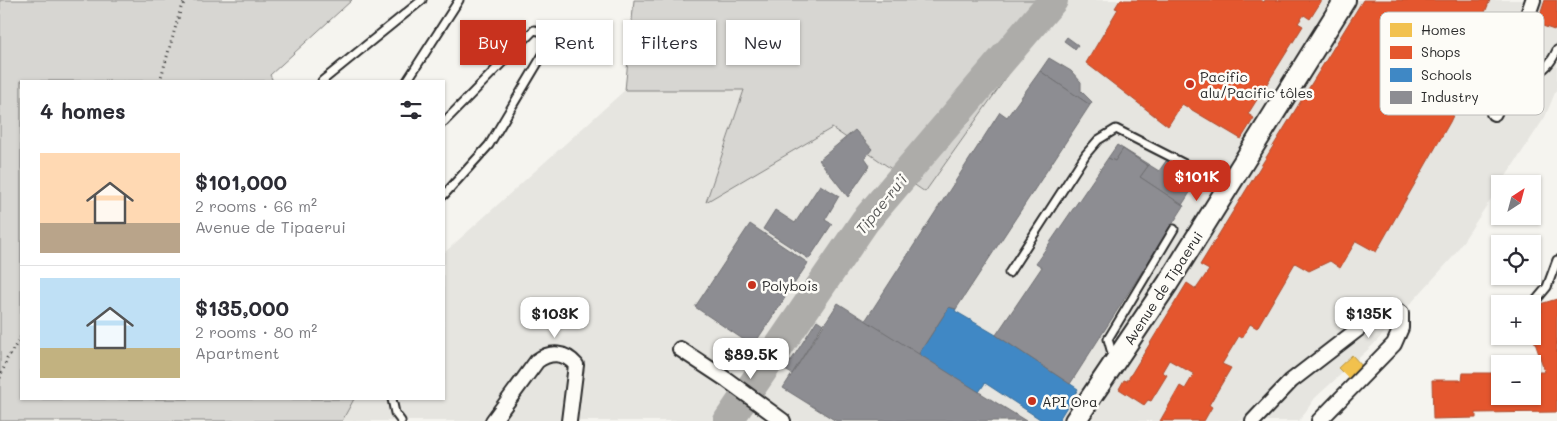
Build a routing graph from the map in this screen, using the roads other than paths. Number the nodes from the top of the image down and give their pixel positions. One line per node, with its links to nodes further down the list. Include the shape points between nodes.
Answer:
1 (422, 0): 8 (lane)
2 (459, 0): 9 (lane)
3 (1345, 0): 11 (main road, Avenue de Tipaerui)
4 (1533, 0): 5 (street)
5 (1529, 12)
6 (1557, 50): 7 (lane)
7 (1544, 68)
8 (323, 80)
9 (408, 80)
10 (445, 121): 12 (lane, via 534,30 544,32 550,41 489,144)
11 (1228, 186): 15 (lane, via 1116,129 1098,140 1086,154); 18 (main road, Avenue de Tipaerui)
12 (445, 194)
13 (1174, 229): 18 (lane, via 1108,339)
14 (1557, 260): 16 (lane)
15 (1009, 273)
16 (1541, 295)
17 (680, 349): 20 (street, via 756,401)
18 (1115, 362): 24 (main road, Avenue de Tipaerui)
19 (392, 400): 21 (lane)
20 (775, 419)
21 (401, 421)
22 (493, 421): 23 (street, via 537,361 555,353 570,358 576,365)
23 (569, 421)
24 (1075, 421)
25 (1253, 421): 26 (street, via 1291,381 1379,313 1393,309 1401,313 1401,328 1394,344)
26 (1319, 421)

